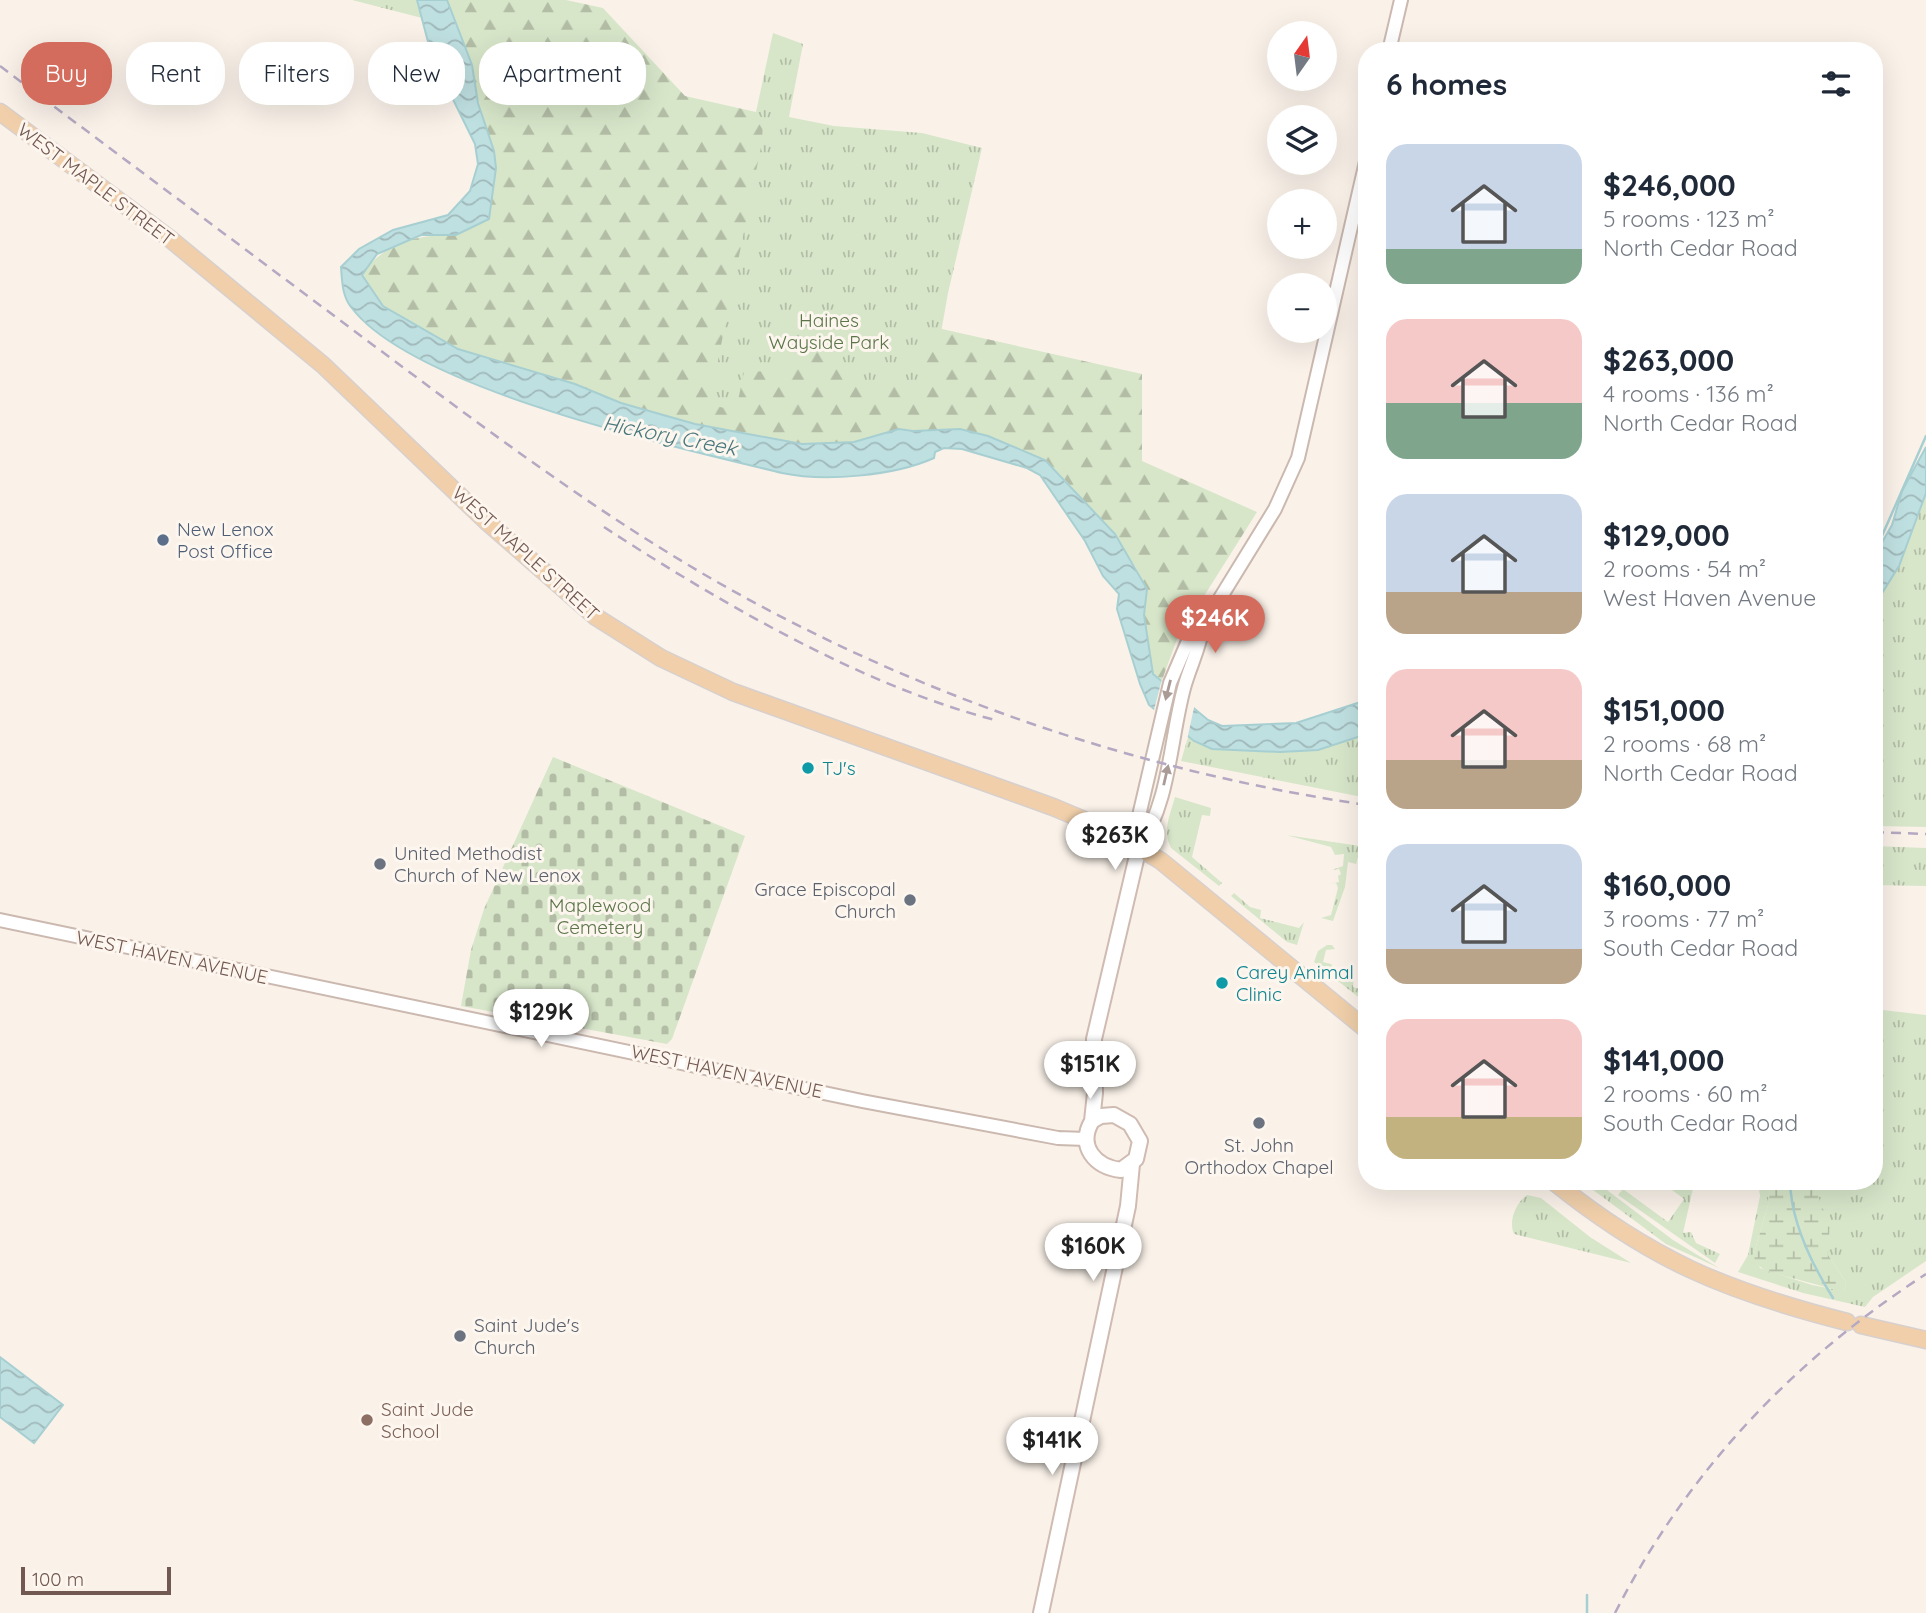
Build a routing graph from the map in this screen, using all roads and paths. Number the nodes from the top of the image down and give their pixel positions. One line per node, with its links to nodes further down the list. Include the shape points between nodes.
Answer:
1 (1401, 0): 2 (street)
2 (1391, 42)
3 (0, 112): 6 (main road, WEST MAPLE STREET, via 264,315 365,402 566,593 641,646 733,692 1084,818)
4 (1358, 196): 5 (street, via 1298,458 1275,509)
5 (1203, 626): 6 (street, one-way to 5, via 1154,825); 6 (street, one-way to 6, via 1188,641 1175,667 1138,820)
6 (1139, 847): 8 (main road, WEST MAPLE STREET); 9 (main road, via 1094,1039)
7 (0, 920): 12 (street, WEST HAVEN AVENUE, via 862,1101 1058,1138)
8 (1358, 1023)
9 (1095, 1093): 10 (main road); 11 (main road)
10 (1114, 1115): 11 (main road); 13 (main road, via 1138,1135 1139,1151)
11 (1091, 1121): 12 (main road)
12 (1086, 1139): 14 (main road, via 1094,1158)
13 (1132, 1164): 14 (main road); 16 (main road)
14 (1113, 1169): 16 (main road)
15 (1565, 1190): 17 (main road, via 1639,1244 1688,1271 1763,1300)
16 (1129, 1194): 18 (main road)
17 (1926, 1340)
18 (1041, 1613)

